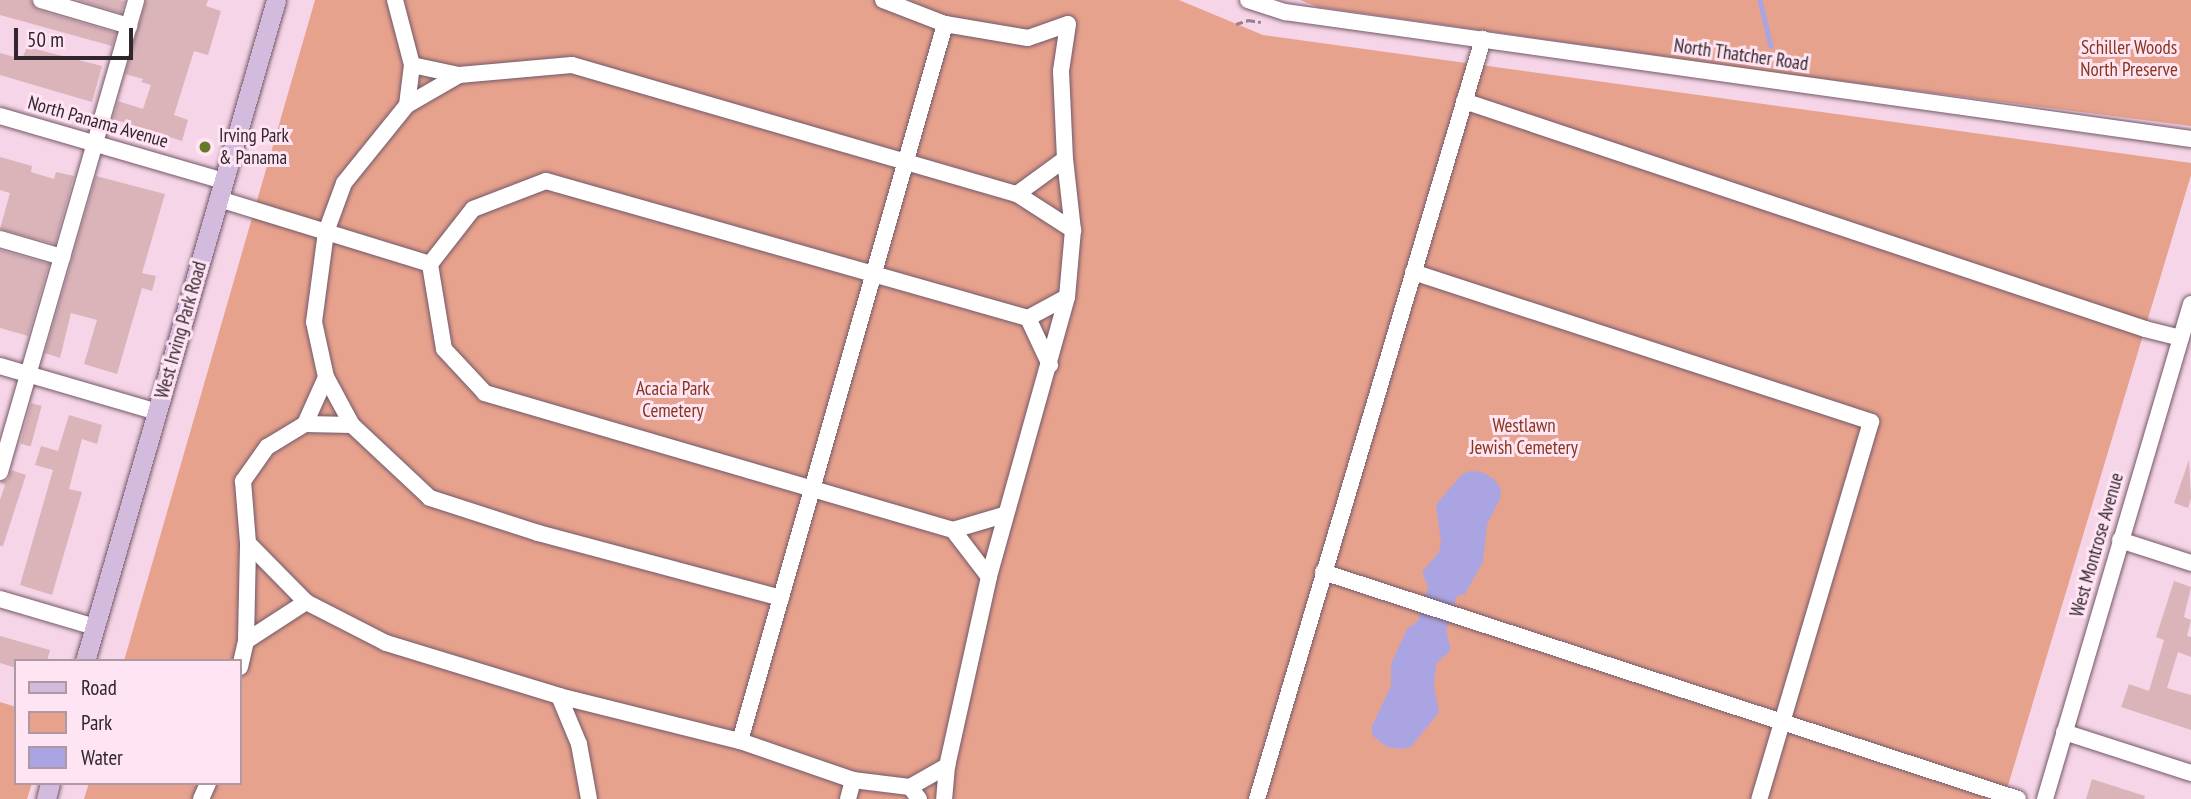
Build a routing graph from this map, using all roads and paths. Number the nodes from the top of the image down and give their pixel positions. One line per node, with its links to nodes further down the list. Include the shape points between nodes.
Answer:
1 (41, 0): 9 (street)
2 (136, 0): 9 (street)
3 (276, 0): 20 (main road, West Irving Park Road)
4 (395, 0): 11 (street)
5 (883, 0): 8 (street)
6 (1248, 0): 7 (street, North Thatcher Road)
7 (1287, 6): 10 (street, North Thatcher Road)
8 (944, 24): 18 (street, via 1028,38 1068,24 1060,71); 19 (street)
9 (129, 26): 17 (street)
10 (1483, 39): 13 (street); 16 (street, North Thatcher Road)
11 (412, 65): 12 (street); 14 (street)
12 (459, 75): 14 (street); 19 (street, via 572,65)
13 (1464, 101): 28 (street); 32 (street)
14 (407, 105): 23 (street, via 344,183)
15 (0, 116): 17 (street, North Panama Avenue)
16 (2191, 139)
17 (95, 144): 20 (street, North Panama Avenue); 25 (street)
18 (1065, 159): 21 (street); 22 (street)
19 (906, 160): 21 (street); 27 (street)
20 (221, 190): 23 (street, North Panama Avenue); 37 (main road, West Irving Park Road)
21 (1017, 194): 22 (street)
22 (1073, 230): 29 (street)
23 (326, 232): 26 (street, North Panama Avenue); 36 (street, via 314,322)
24 (0, 239): 25 (street)
25 (62, 257): 35 (street)
26 (430, 264): 27 (street, via 473,209 546,181); 41 (street, via 444,349 485,393)
27 (874, 272): 31 (street); 41 (street)
28 (1413, 272): 47 (street); 57 (street, via 1871,422)
29 (1067, 297): 31 (street); 33 (street)
30 (2191, 304): 32 (street, West Montrose Avenue)
31 (1028, 318): 33 (street)
32 (2181, 338): 44 (street, West Montrose Avenue)
33 (1050, 365): 42 (street)
34 (0, 366): 35 (street)
35 (28, 374): 37 (street); 40 (street)
36 (326, 377): 38 (street); 39 (street)
37 (157, 412): 52 (main road, West Irving Park Road)
38 (305, 424): 39 (street); 45 (street, via 267,447 243,481)
39 (352, 425): 49 (street, via 430,498 538,533)
40 (0, 472)
41 (812, 488): 43 (street); 49 (street)
42 (1004, 515): 43 (street); 48 (street)
43 (953, 530): 48 (street)
44 (2120, 540): 46 (street); 58 (street, West Montrose Avenue)
45 (248, 543): 51 (street); 53 (street)
46 (2191, 563)
47 (1323, 572): 57 (street); 67 (street)
48 (989, 577): 60 (street)
49 (781, 598): 59 (street)
50 (0, 599): 52 (street)
51 (306, 602): 53 (street); 56 (street, via 386,643)
52 (95, 627): 54 (main road, West Irving Park Road)
53 (246, 640): 55 (street)
54 (86, 659)
55 (242, 659)
56 (559, 695): 59 (street); 64 (street, via 579,744)
57 (1782, 721): 68 (street); 69 (street)
58 (2064, 732): 61 (street); 70 (street, West Montrose Avenue)
59 (740, 741): 62 (street)
60 (947, 766): 63 (street); 66 (street)
61 (2191, 773)
62 (853, 780): 63 (street); 65 (street)
63 (914, 793)
64 (589, 799)
65 (848, 799)
66 (944, 799)
67 (1257, 799)
68 (1759, 799)
69 (2018, 799)
70 (2045, 799)

